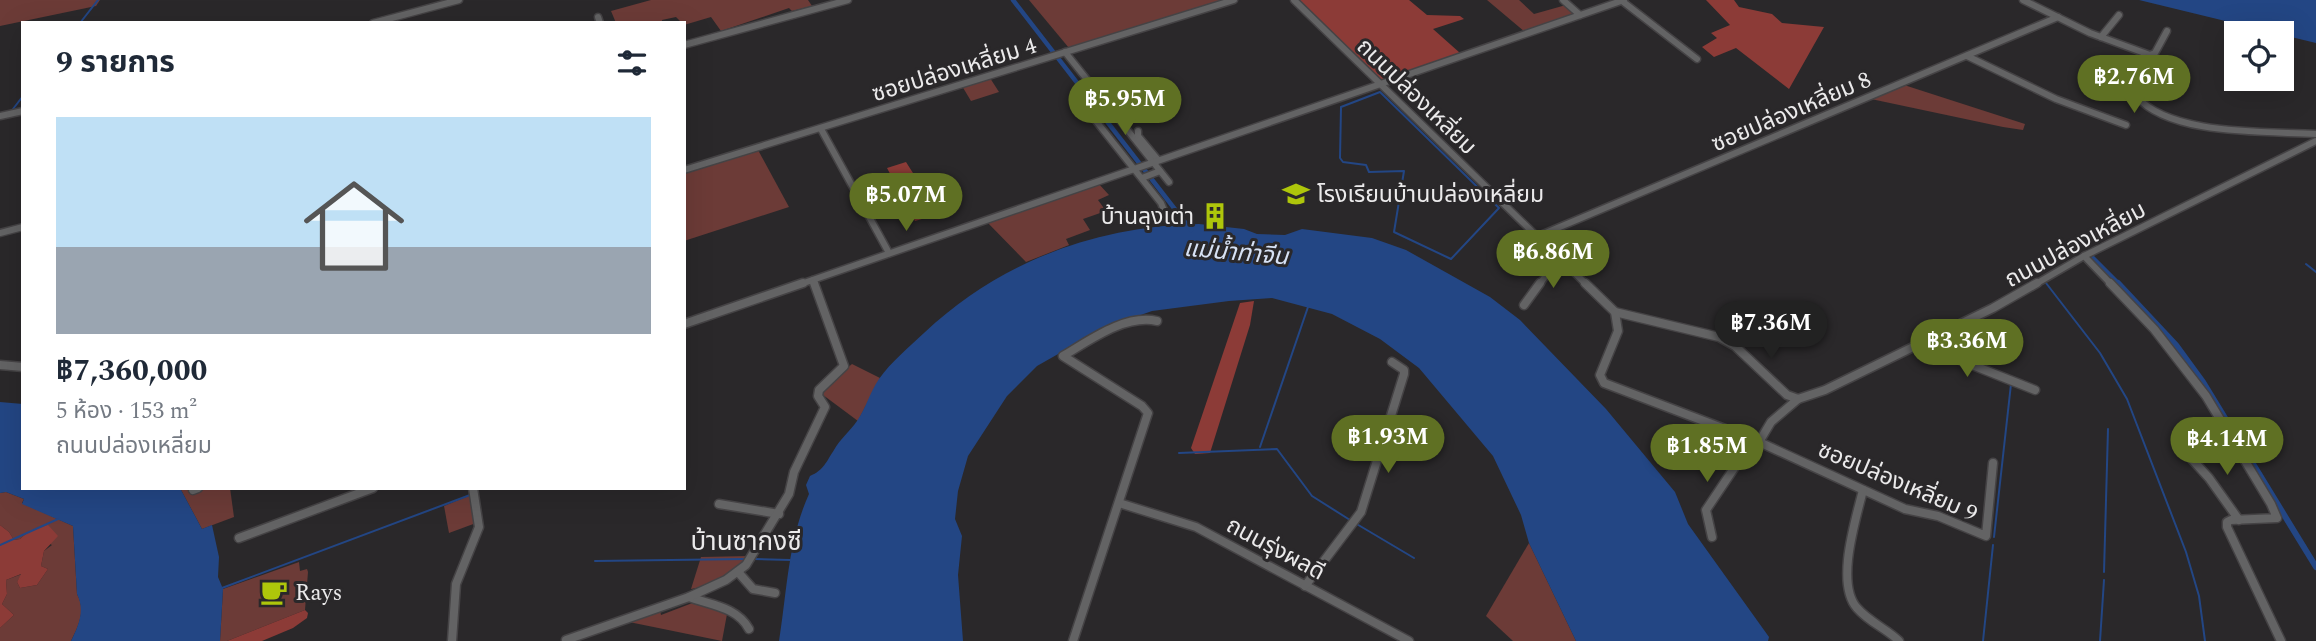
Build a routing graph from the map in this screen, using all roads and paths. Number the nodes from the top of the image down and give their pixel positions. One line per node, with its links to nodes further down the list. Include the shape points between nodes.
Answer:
1 (459, 0): 11 (street)
2 (848, 0): 14 (street)
3 (1234, 0): 15 (street, ซอยปล่องเหลี่ยม 4)
4 (1294, 0): 19 (street, ถนนปล่องเหลี่ยม)
5 (1563, 0): 8 (street)
6 (2023, 0): 10 (street)
7 (1623, 1): 8 (street); 18 (street)
8 (1580, 15): 19 (street)
9 (2119, 15): 13 (street)
10 (2058, 17): 13 (street); 17 (street, ซอยปล่องเหลี่ยม 8)
11 (385, 21)
12 (2167, 31): 16 (street)
13 (2101, 37): 16 (street)
14 (686, 44)
15 (1058, 55): 24 (street, ซอยปล่องเหลี่ยม 4); 28 (street)
16 (2150, 55): 26 (street, via 2137,96 2152,111 2200,125)
17 (1967, 56): 23 (street, via 2056,99); 37 (street, ซอยปล่องเหลี่ยม 8)
18 (1698, 59)
19 (1380, 85): 28 (street); 37 (street, ถนนปล่องเหลี่ยม)
20 (21, 112): 21 (street)
21 (0, 117)
22 (1096, 121): 29 (street)
23 (2126, 125)
24 (821, 129): 30 (street, ซอยปล่องเหลี่ยม 4); 38 (street)
25 (1138, 131): 28 (street)
26 (2316, 134)
27 (2316, 141): 39 (street, ถนนปล่องเหลี่ยม)
28 (1153, 162): 29 (street); 31 (street)
29 (1135, 168): 32 (street); 38 (street)
30 (686, 169)
31 (1157, 172): 32 (street); 33 (street)
32 (1144, 177): 34 (street, via 1165,211)
33 (1169, 182)
34 (1153, 220)
35 (21, 228): 36 (street)
36 (0, 233)
37 (1536, 237): 40 (street, ถนนปล่องเหลี่ยม)
38 (889, 253): 41 (street)
39 (2084, 256): 46 (street, ถนนปล่องเหลี่ยม); 61 (street, via 2154,329 2206,396 2277,518)
40 (1558, 259): 42 (street); 43 (street, ถนนปล่องเหลี่ยม)
41 (813, 280): 45 (street); 60 (street, via 844,366 819,390 825,407)
42 (1524, 304)
43 (1615, 312): 51 (street, ถนนปล่องเหลี่ยม, via 1727,341 1787,395); 52 (street, ซอยปล่องเหลี่ยม 9, via 1618,331 1601,374 1604,383)
44 (1157, 321): 58 (street, via 1132,322 1063,355 1148,413)
45 (686, 323)
46 (1947, 330): 50 (street, via 1949,351 1955,358); 51 (street, ถนนปล่องเหลี่ยม)
47 (1392, 362): 65 (street, via 1404,374 1361,512)
48 (0, 365): 49 (street)
49 (21, 367)
50 (2035, 390)
51 (1798, 399): 52 (street)
52 (1756, 441): 57 (street, ซอยปล่องเหลี่ยม 9); 62 (street, via 1706,510)
53 (2189, 456): 61 (street)
54 (1993, 463): 57 (street, ซอยปล่องเหลี่ยม 9, via 1985,536)
55 (368, 490): 63 (street)
56 (473, 490): 70 (street, via 479,527 456,584)
57 (1863, 490): 69 (street, via 1848,592 1853,604)
58 (1119, 503): 65 (street, ถนนรุ่งผลดี, via 1196,527); 73 (street)
59 (719, 504): 60 (street)
60 (779, 514): 64 (street)
61 (2239, 520): 76 (street, via 2227,522 2227,527)
62 (1712, 537)
63 (239, 538)
64 (738, 572): 66 (street, via 753,589); 67 (street)
65 (1305, 586): 74 (street, ถนนรุ่งผลดี)
66 (775, 593)
67 (689, 597): 68 (street, via 736,613); 72 (street)
68 (749, 629)
69 (1887, 638): 75 (street, via 1893,635)
70 (452, 641)
71 (556, 641): 72 (street)
72 (566, 641)
73 (1073, 641)
74 (1409, 641)
75 (1899, 641)
76 (2281, 641)

